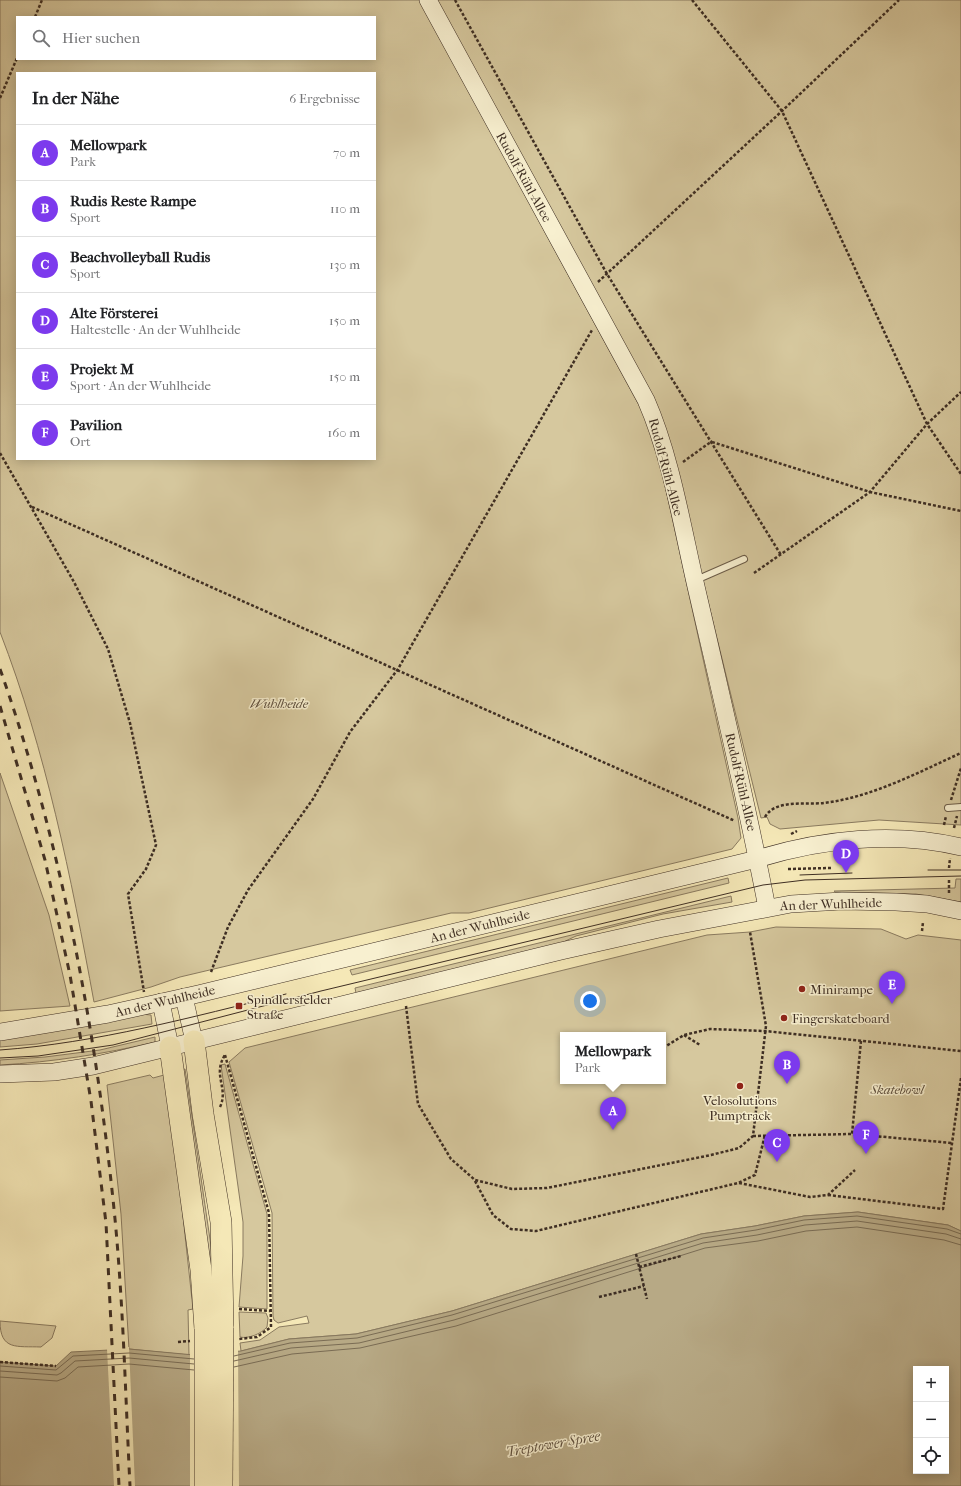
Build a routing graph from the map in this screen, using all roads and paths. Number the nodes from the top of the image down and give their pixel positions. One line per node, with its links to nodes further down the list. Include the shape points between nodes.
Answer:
1 (42, 0): 6 (path)
2 (428, 0): 11 (main road, Rudolf-Rühl-Allee)
3 (455, 0): 10 (path)
4 (692, 0): 9 (path)
5 (899, 0): 9 (path)
6 (35, 16)
7 (16, 60): 8 (path)
8 (0, 98)
9 (782, 111): 10 (path); 14 (path)
10 (607, 274): 11 (path); 15 (path)
11 (586, 291): 12 (main road, Rudolf-Rühl-Allee)
12 (600, 316): 25 (main road, Rudolf-Rühl-Allee, via 646,400 654,420); 26 (path)
13 (961, 392): 14 (path)
14 (927, 424): 18 (path); 19 (path)
15 (712, 441): 17 (path); 19 (path); 22 (path)
16 (0, 453): 20 (path)
17 (683, 462)
18 (961, 474)
19 (870, 492): 21 (path); 22 (path)
20 (32, 507): 26 (path); 46 (path, via 108,649 130,723 156,845 146,869 128,894)
21 (961, 511)
22 (781, 555): 24 (path)
23 (744, 559): 25 (lane)
24 (754, 573)
25 (695, 581): 32 (main road, Rudolf-Rühl-Allee)
26 (398, 669): 32 (path); 45 (path, via 350,732 313,799 248,890 228,927)
27 (961, 753): 32 (path, via 862,794 825,803 778,806 768,811)
28 (961, 768): 30 (path)
29 (961, 807): 30 (lane)
30 (948, 808)
31 (946, 816): 33 (path)
32 (758, 823): 35 (main road, Rudolf-Rühl-Allee)
33 (944, 826)
34 (961, 847): 35 (main road, An der Wuhlheide, via 939,842 899,839 848,840 789,849)
35 (757, 859): 40 (main road, Rudolf-Rühl-Allee); 47 (main road, An der Wuhlheide)
36 (788, 865): 37 (path, via 788,870)
37 (831, 868)
38 (949, 880): 39 (path)
39 (948, 899)
40 (767, 908): 41 (main road, An der Wuhlheide, via 791,904 873,902 927,904); 53 (main road, An der Wuhlheide, via 629,936)
41 (961, 911)
42 (923, 922): 43 (path)
43 (922, 931)
44 (750, 932): 50 (path)
45 (211, 972)
46 (144, 993)
47 (184, 997): 48 (main road, An der Wuhlheide); 53 (main road)
48 (161, 1002): 51 (main road, An der Wuhlheide, via 108,1014); 57 (main road)
49 (406, 1006): 67 (path, via 418,1104 451,1159)
50 (765, 1030): 52 (path, via 710,1029); 54 (path); 64 (path)
51 (0, 1032)
52 (684, 1035): 55 (path); 56 (path)
53 (194, 1041): 57 (main road, An der Wuhlheide); 78 (highway, via 221,1222)
54 (861, 1041): 58 (path); 62 (path)
55 (700, 1045)
56 (666, 1046)
57 (170, 1047): 59 (main road, An der Wuhlheide, via 93,1066 54,1072); 78 (highway, via 201,1270)
58 (961, 1051)
59 (0, 1074)
60 (961, 1078): 65 (path)
61 (220, 1107): 77 (path, via 223,1099 219,1065 225,1055 269,1213)
62 (852, 1134): 63 (path); 65 (path)
63 (765, 1135): 64 (path); 68 (path, via 755,1175)
64 (753, 1136): 67 (path, via 739,1148 712,1155 547,1188 512,1189)
65 (952, 1143): 69 (path, via 943,1209)
66 (855, 1170): 69 (path)
67 (475, 1180): 68 (path, via 493,1215 511,1229 536,1231)
68 (738, 1183): 69 (path, via 810,1197)
69 (828, 1195)
70 (636, 1254): 72 (path)
71 (680, 1256): 72 (path)
72 (639, 1267): 73 (path)
73 (644, 1286): 74 (path); 75 (path)
74 (598, 1297)
75 (647, 1299)
76 (234, 1309): 77 (path)
77 (270, 1311): 78 (path, via 271,1327 257,1337)
78 (220, 1332): 81 (highway, bridge); 82 (highway, bridge)
79 (0, 1362): 80 (path)
80 (56, 1366)
81 (205, 1486)
82 (222, 1486)

